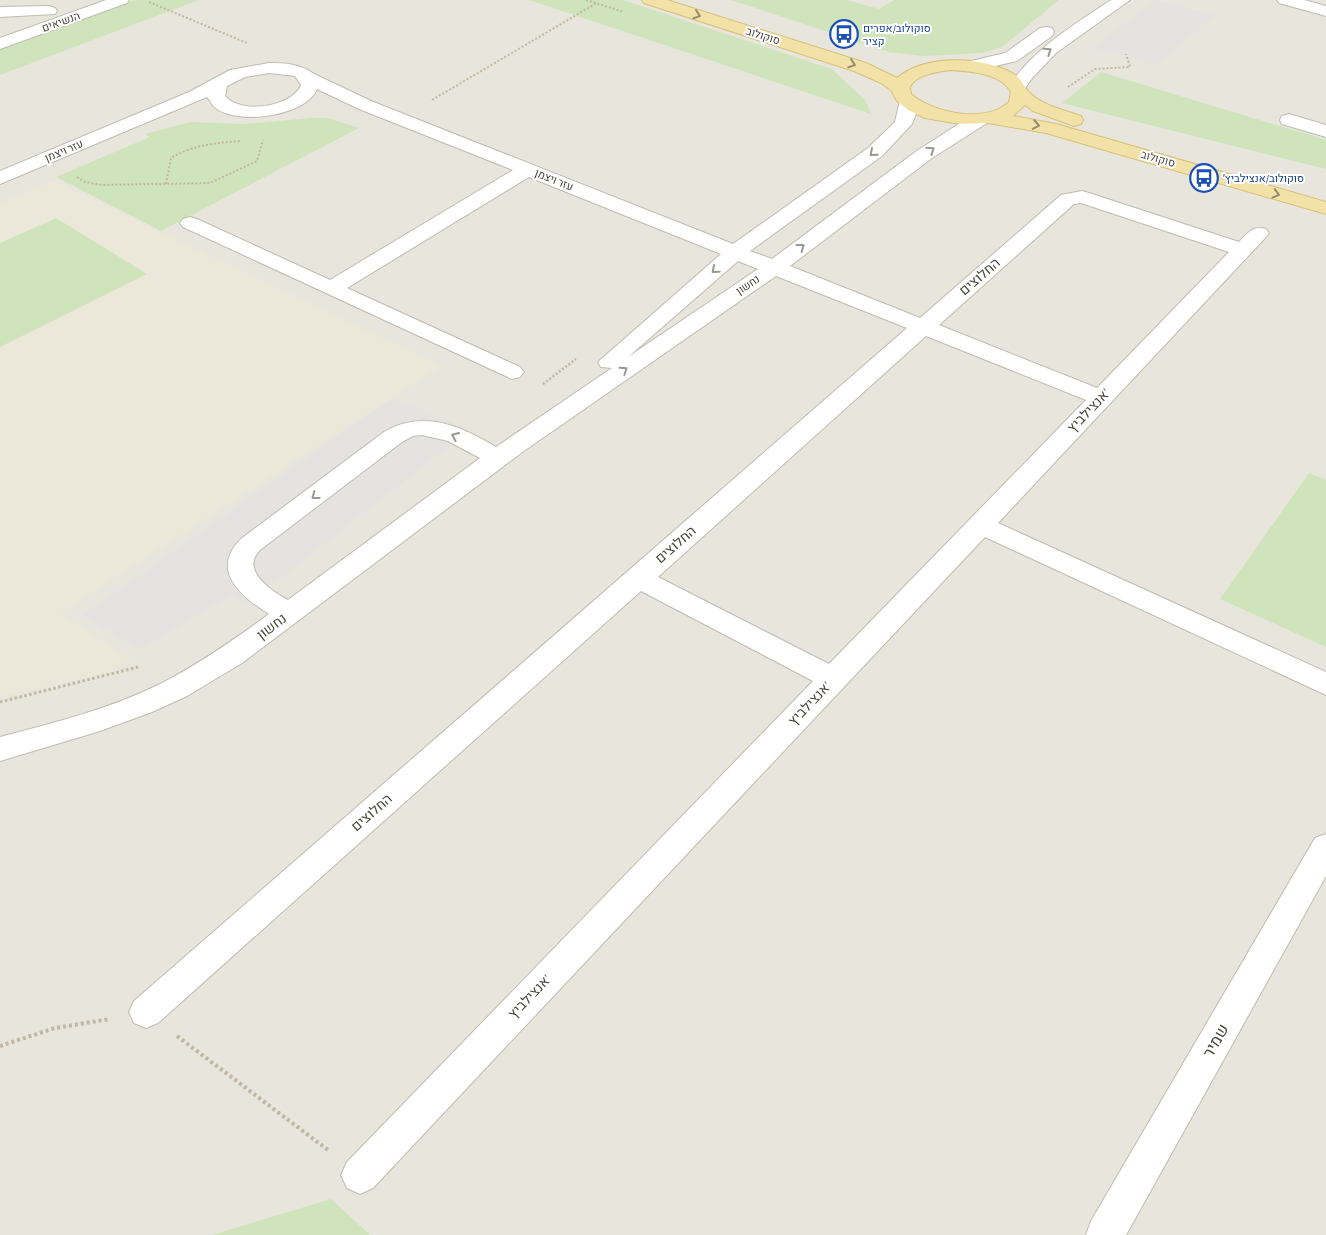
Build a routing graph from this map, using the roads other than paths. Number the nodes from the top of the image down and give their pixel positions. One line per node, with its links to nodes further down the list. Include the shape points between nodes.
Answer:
1 (78, 0): 7 (street, הנשיאים)
2 (121, 0): 12 (street, הנשיאים)
3 (650, 0): 18 (main road, סוקולוב, one-way to 18, via 860,67 881,76)
4 (692, 0): 13 (main road, סוקולוב, via 893,62)
5 (1122, 0): 17 (street, one-way to 5, via 1024,73 1041,56)
6 (1285, 0): 9 (street)
7 (49, 11): 10 (street); 11 (street, הנשיאים)
8 (1074, 11): 14 (street, via 1011,57)
9 (1326, 11)
10 (0, 12)
11 (0, 29)
12 (0, 44)
13 (934, 66): 14 (main road, סוקולוב); 18 (main road, via 908,76 902,83)
14 (972, 66): 17 (main road, סוקולוב, via 998,73)
15 (308, 78): 16 (street, עזר ויצמן, via 288,69 257,68); 19 (street, via 308,92); 21 (street, עזר ויצמן)
16 (219, 84): 20 (street, via 215,98); 24 (street, עזר ויצמן)
17 (1018, 90): 22 (main road, via 1017,103 1009,111); 29 (main road, סוקולוב, via 1040,107 1100,128)
18 (904, 94): 22 (main road, סוקולוב, via 932,114 964,119); 33 (street, נחשון, one-way to 33, via 907,114 904,124 875,152)
19 (290, 105): 20 (street, עזר ויצמן, via 260,111); 21 (street, עזר ויצמן, via 329,102)
20 (227, 107): 24 (street, עזר ויצמן, via 176,110)
21 (372, 108): 27 (street, עזר ויצמן)
22 (984, 118): 30 (main road, סוקולוב, one-way to 30, via 1049,128); 34 (street, נחשון, one-way to 22, via 925,154)
23 (1289, 120): 25 (street)
24 (128, 124): 28 (street, עזר ויצמן)
25 (1326, 131)
26 (0, 160): 28 (street)
27 (527, 170): 33 (street, עזר ויצמן); 35 (street)
28 (9, 174)
29 (1300, 182)
30 (1326, 208)
31 (190, 223): 35 (street)
32 (1251, 241): 36 (street, החלוצים, via 1082,196 1068,199); 38 (street, אנצילביץ')
33 (735, 252): 34 (street, עזר ויצמן); 39 (street, נחשון, one-way to 39)
34 (774, 268): 36 (street, עזר ויצמן); 39 (street, נחשון, one-way to 34)
35 (332, 288): 37 (street)
36 (923, 327): 38 (street, עזר ויצמן); 41 (street, החלוצים)
37 (512, 372)
38 (1102, 398): 40 (street, אנצילביץ')
39 (505, 453): 42 (street, נחשון); 42 (street, one-way to 42, via 429,428 410,429 393,437 251,544 241,556 241,568 249,586)
40 (980, 525): 43 (street, אנצילביץ'); 44 (street)
41 (638, 578): 43 (street); 47 (street, החלוצים)
42 (289, 614): 45 (street, נחשון, via 232,656 152,700)
43 (834, 679): 48 (street, אנצילביץ')
44 (1326, 684)
45 (0, 749)
46 (1326, 847): 49 (street, שמיר)
47 (146, 1012)
48 (360, 1175)
49 (1105, 1235)

